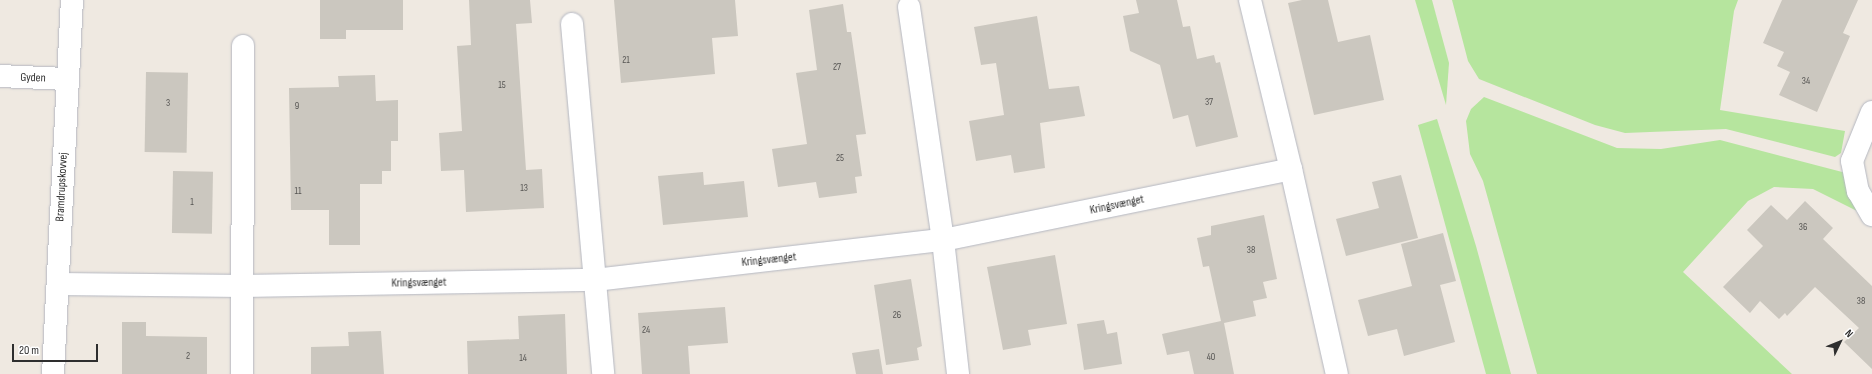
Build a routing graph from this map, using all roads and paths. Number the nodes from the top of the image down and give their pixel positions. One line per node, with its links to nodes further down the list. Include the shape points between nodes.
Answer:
1 (72, 0): 7 (street, Bramdrupskovvej)
2 (1250, 0): 9 (street)
3 (908, 7): 11 (street)
4 (572, 24): 12 (street)
5 (243, 46): 14 (street)
6 (0, 76): 7 (street, Gyden)
7 (67, 79): 13 (street, Bramdrupskovvej)
8 (1872, 112): 10 (street, via 1852,161 1858,191)
9 (1292, 169): 11 (street, Kringsvænget); 19 (street)
10 (1872, 215)
11 (943, 240): 12 (street, Kringsvænget); 18 (street)
12 (595, 280): 14 (street, Kringsvænget); 17 (street)
13 (58, 284): 14 (street, Kringsvænget); 15 (street, Bramdrupskovvej)
14 (243, 286): 16 (street)
15 (53, 374)
16 (242, 374)
17 (603, 374)
18 (958, 374)
19 (1337, 374)

